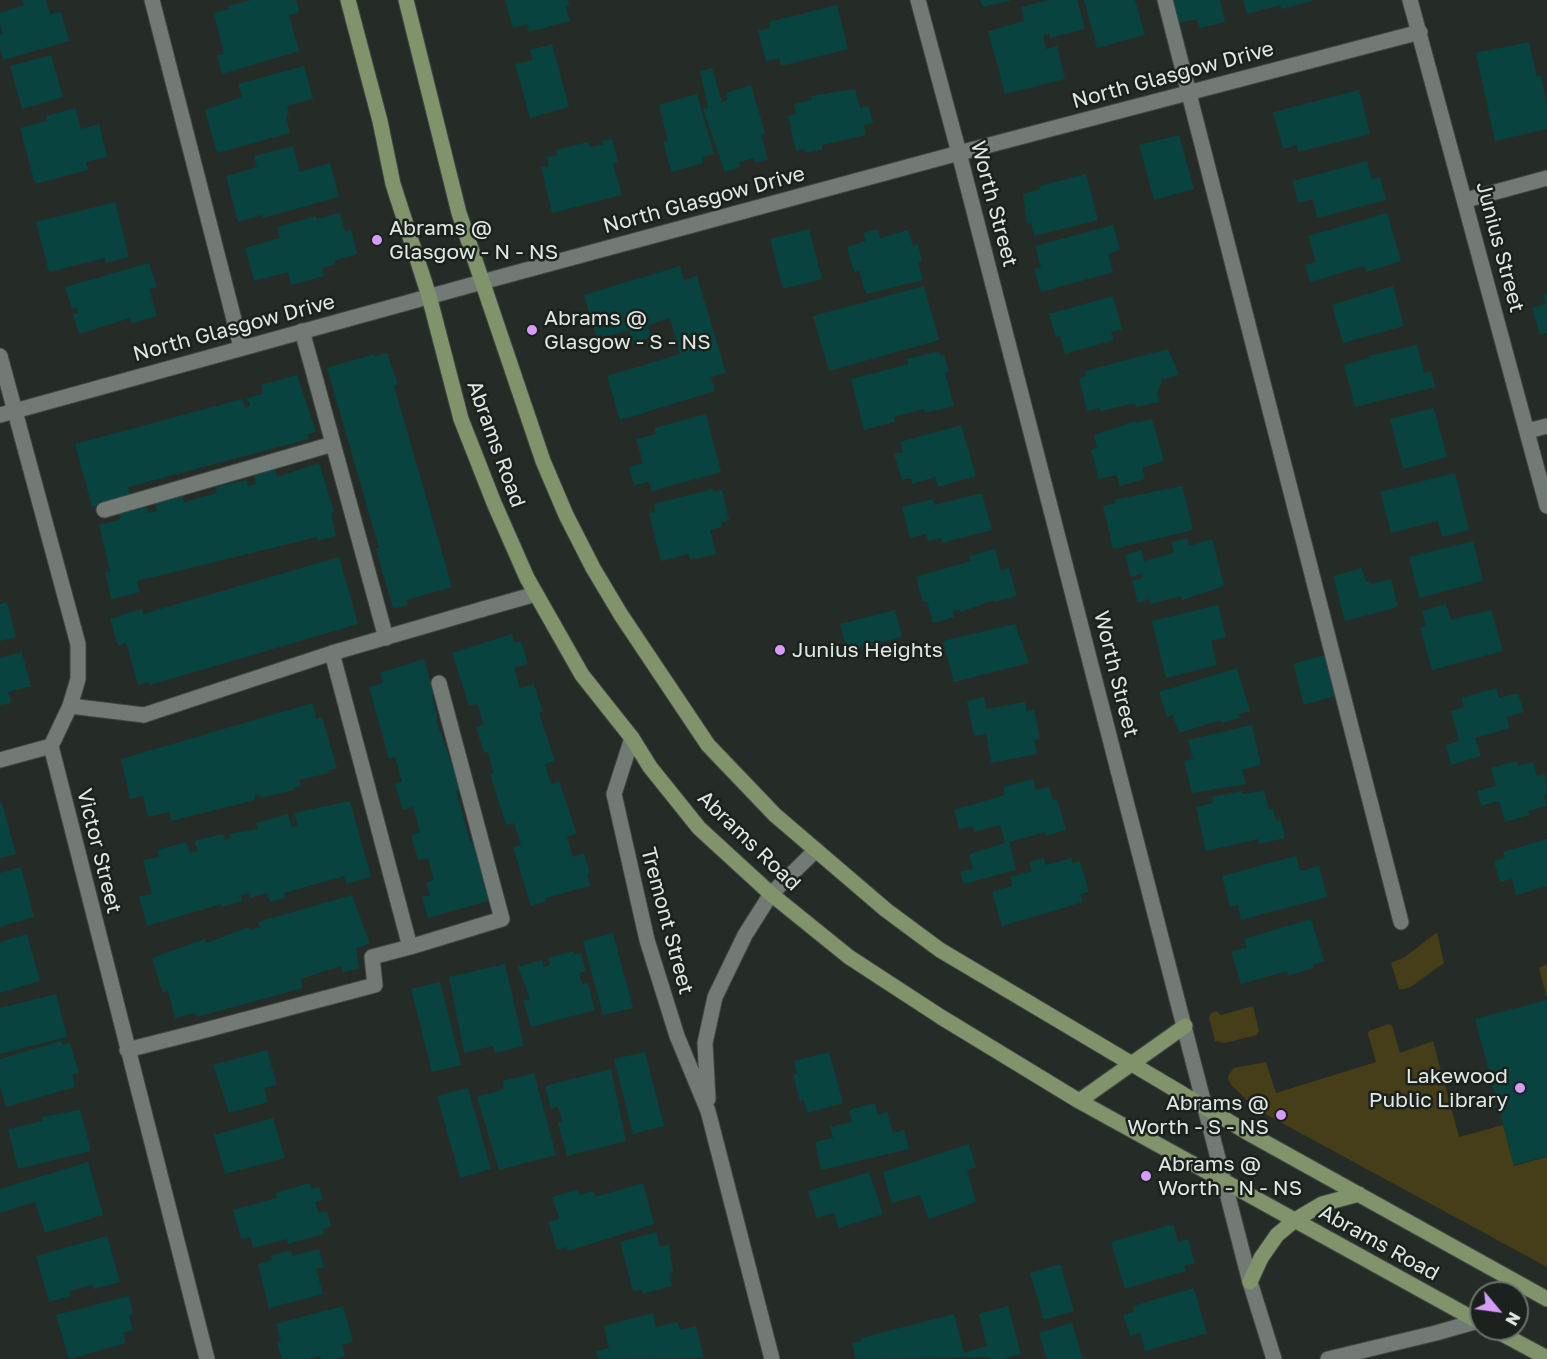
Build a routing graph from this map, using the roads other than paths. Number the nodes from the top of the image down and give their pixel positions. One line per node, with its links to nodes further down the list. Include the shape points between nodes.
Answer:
1 (152, 0): 15 (street)
2 (348, 0): 13 (main road, Abrams Road, via 393,184)
3 (406, 0): 12 (main road, Abrams Road, via 459,213)
4 (918, 0): 9 (street, Worth Street)
5 (1165, 0): 8 (street)
6 (1410, 0): 7 (street, Junius Street)
7 (1420, 32): 8 (street, North Glasgow Drive); 11 (street, Junius Street)
8 (1189, 93): 9 (street, North Glasgow Drive); 33 (street)
9 (959, 153): 12 (street, North Glasgow Drive); 35 (street, Worth Street)
10 (1547, 178): 11 (street)
11 (1466, 200): 19 (street, Junius Street)
12 (482, 282): 13 (street, North Glasgow Drive); 31 (main road, Abrams Road, via 543,461 599,577 708,745 775,815)
13 (429, 296): 14 (street, North Glasgow Drive); 23 (main road, Abrams Road, via 461,419)
14 (302, 331): 15 (street, North Glasgow Drive); 20 (street)
15 (241, 347): 17 (street, North Glasgow Drive)
16 (0, 356): 17 (street)
17 (7, 413): 27 (street, via 78,644 78,679)
18 (1547, 426): 19 (street)
19 (1528, 431): 21 (street, Junius Street)
20 (333, 444): 22 (street); 24 (street)
21 (1547, 506)
22 (104, 510)
23 (536, 594): 24 (street); 28 (main road, Abrams Road, via 582,675)
24 (386, 638): 25 (street)
25 (332, 653): 27 (street, via 144,715); 34 (street)
26 (439, 683): 34 (street, via 502,919)
27 (70, 706): 29 (street)
28 (632, 738): 32 (main road, Abrams Road, via 699,828); 40 (street, Tremont Street, via 614,794 647,940 677,1036)
29 (51, 746): 30 (street); 36 (street, Victor Street)
30 (0, 760)
31 (816, 850): 32 (street, Tremont Street); 37 (main road, Abrams Road, via 939,950)
32 (771, 894): 38 (main road, Abrams Road, via 849,957); 40 (street, Tremont Street, via 745,935 715,997 705,1043)
33 (1401, 922)
34 (410, 947): 36 (street, via 372,957 375,985)
35 (1185, 1026): 37 (main road); 39 (street, Worth Street)
36 (127, 1050): 50 (street, Victor Street)
37 (1130, 1064): 38 (main road); 39 (main road, Abrams Road)
38 (1079, 1101): 41 (main road, Abrams Road)
39 (1205, 1107): 41 (street, Worth Street); 42 (main road, Abrams Road)
40 (708, 1111): 51 (street, Tremont Street)
41 (1224, 1181): 43 (main road, Abrams Road); 44 (street, Worth Street)
42 (1359, 1194): 43 (main road, via 1322,1204); 45 (main road, Abrams Road)
43 (1295, 1220): 44 (main road, via 1277,1235); 46 (main road, Abrams Road)
44 (1250, 1282): 52 (street, Worth Street)
45 (1547, 1299)
46 (1469, 1316)
47 (1469, 1325): 53 (street)
48 (1515, 1341): 49 (main road)
49 (1547, 1358)
50 (207, 1359)
51 (772, 1359)
52 (1274, 1359)
53 (1328, 1359)

